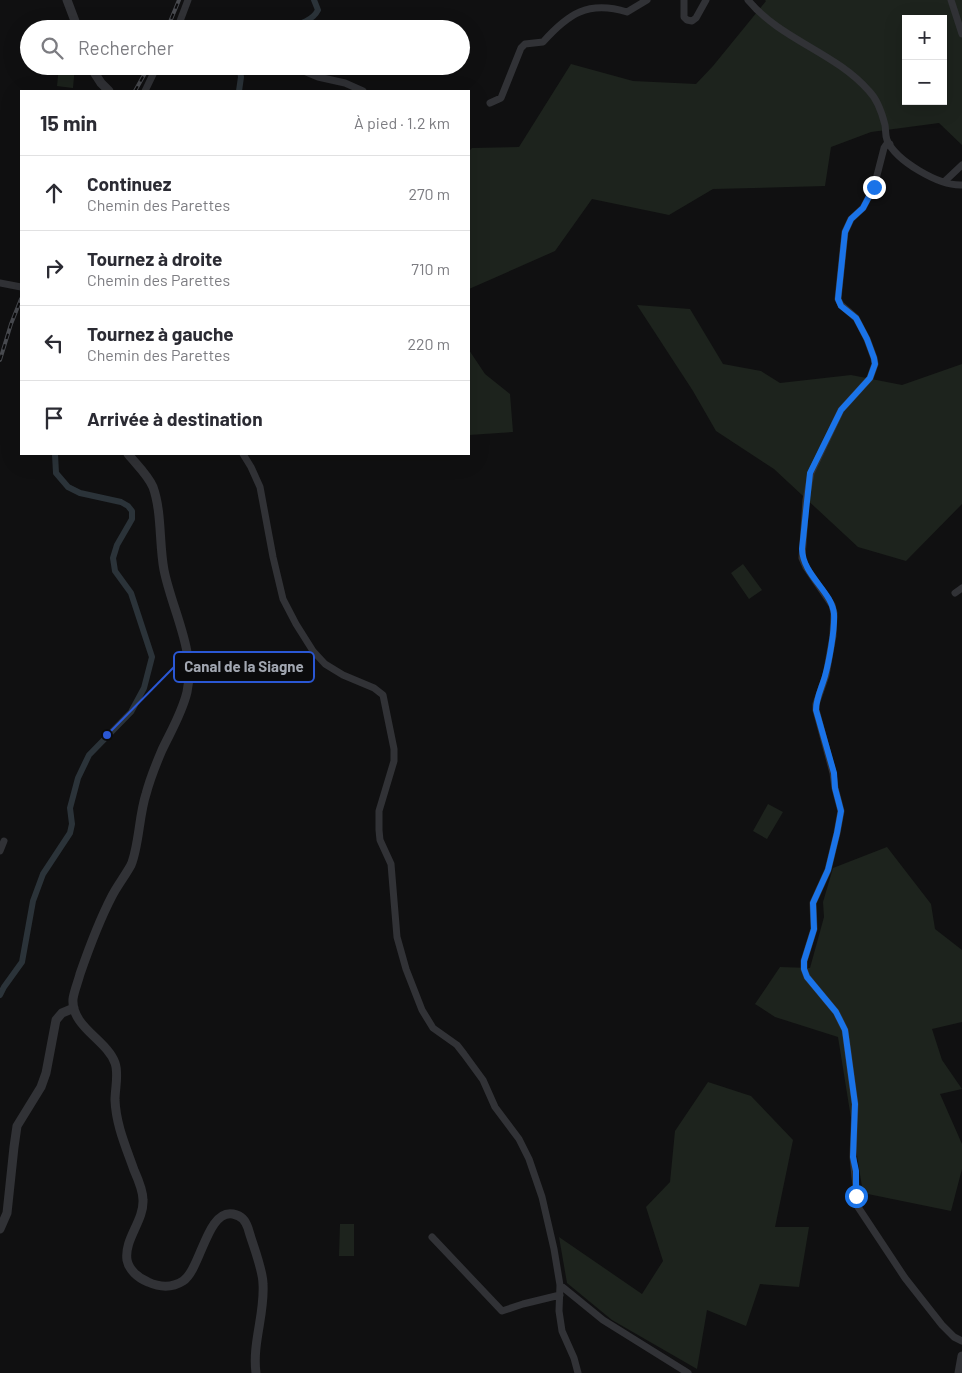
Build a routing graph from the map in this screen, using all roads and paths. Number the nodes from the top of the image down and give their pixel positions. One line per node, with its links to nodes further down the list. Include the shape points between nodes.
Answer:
1 (67, 0): 8 (street)
2 (188, 0): 9 (street)
3 (647, 0): 17 (street, via 627,12 606,5 572,14 560,22 543,42 525,44 500,98)
4 (684, 0): 5 (street, via 684,17 692,21)
5 (706, 0)
6 (748, 0): 18 (street, via 776,26 859,79 879,106)
7 (951, 0): 10 (street)
8 (75, 20)
9 (181, 20)
10 (962, 34)
11 (95, 75): 14 (street)
12 (153, 75): 15 (street)
13 (313, 75): 16 (street)
14 (108, 90)
15 (145, 90)
16 (361, 90)
17 (490, 103)
18 (890, 144): 20 (street, via 894,152 925,174); 35 (street, via 884,148 867,201 848,223 838,299 841,306 856,318 875,364 870,378 841,410 810,473 806,500 802,558 834,613 826,675 816,710 841,811 828,870 813,903 814,929 804,969 836,1012 845,1030 855,1104 853,1157 858,1207 905,1278 942,1325)
19 (962, 165): 20 (street)
20 (945, 182): 21 (street)
21 (962, 185)
22 (0, 283): 23 (street)
23 (20, 287)
24 (129, 455): 30 (street, via 152,484 156,499 165,573 188,660 188,689 150,778 131,865 112,896 83,966 73,999)
25 (244, 455): 33 (street, via 260,488 283,599 296,624 325,664 383,695 394,762 379,811 379,830 391,864 397,937 406,969 422,1010 433,1028 464,1054 529,1159 542,1197)
26 (962, 588): 27 (street)
27 (955, 593)
28 (4, 841): 29 (street)
29 (0, 851)
30 (74, 1008): 31 (street, via 56,1020 41,1087 17,1126 8,1213); 37 (street, via 82,1024 109,1051 116,1065 115,1101 120,1130 143,1200 141,1215 128,1246 127,1261 133,1273 147,1282 171,1286 191,1272 217,1219 228,1214 245,1220 264,1281 254,1360)
31 (0, 1229)
32 (432, 1237): 34 (street, via 502,1311)
33 (560, 1285): 34 (street); 39 (street, via 603,1320)
34 (560, 1295): 38 (street, via 562,1331)
35 (962, 1341)
36 (962, 1356): 40 (street)
37 (256, 1373)
38 (578, 1373)
39 (688, 1373)
40 (959, 1373)

